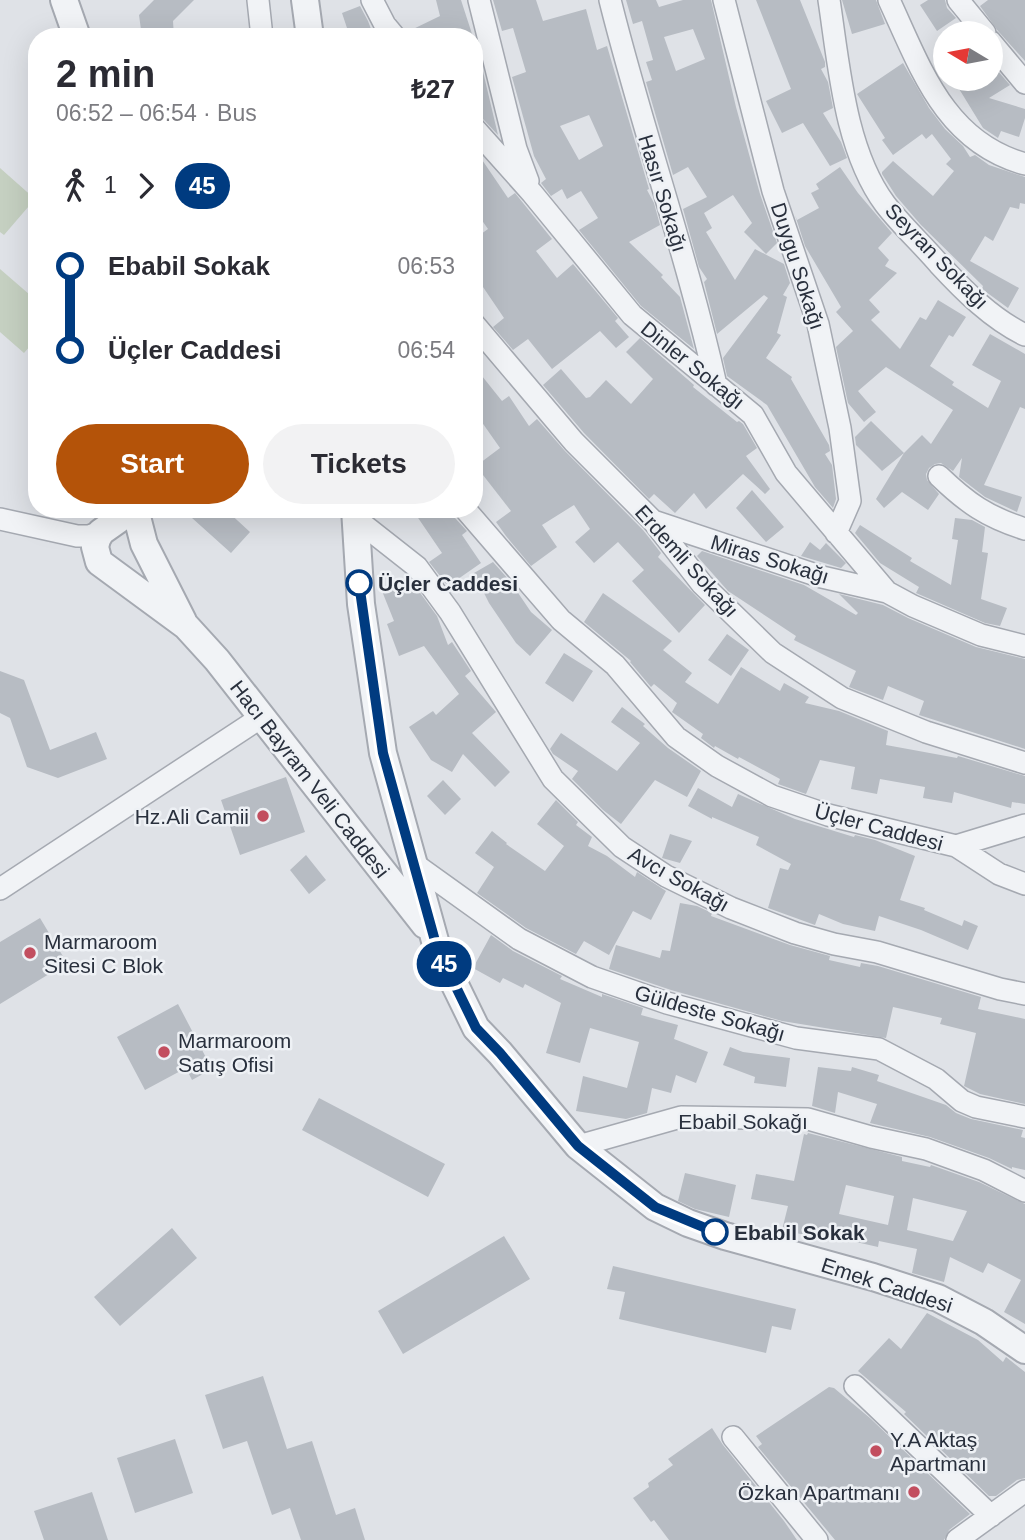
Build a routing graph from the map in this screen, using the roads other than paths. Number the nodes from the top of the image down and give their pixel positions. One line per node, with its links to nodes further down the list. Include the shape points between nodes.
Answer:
1 (64, 0): 12 (street)
2 (258, 0): 13 (street)
3 (305, 0): 14 (street)
4 (372, 0): 15 (street)
5 (479, 0): 20 (street, via 516,149)
6 (610, 0): 23 (street, Hasır Sokağı)
7 (724, 0): 34 (street, Duygu Sokağı, via 773,191 818,324 850,501)
8 (829, 0): 22 (street, Seyran Sokağı, via 857,148 875,188 959,285)
9 (889, 0): 19 (street, via 918,62 959,127 1003,158)
10 (958, 0): 11 (street)
11 (975, 21)
12 (74, 28)
13 (261, 28)
14 (309, 28)
15 (388, 28)
16 (1003, 57): 17 (street)
17 (1025, 83)
18 (483, 138): 20 (street, Dinler Sokağı)
19 (1025, 164)
20 (532, 193): 23 (street, Dinler Sokağı, via 632,315)
21 (483, 335): 31 (street, Erdemli Sokağı, via 574,442)
22 (1025, 335)
23 (716, 385): 34 (street, Dinler Sokağı, via 753,415 786,472)
24 (939, 477): 33 (street, via 987,514)
25 (137, 518): 35 (street)
26 (355, 518): 44 (street, Emek Caddesi, via 361,604 383,753)
27 (360, 518): 48 (street, Avcı Sokağı, via 417,567 553,779 622,847 731,908 795,933)
28 (473, 518): 43 (street, Üçler Caddesi, via 561,620 615,665 676,737 717,766 772,796 828,815)
29 (0, 519): 32 (street)
30 (111, 522): 32 (street, via 89,536); 35 (street, via 131,526); 36 (street, via 95,547)
31 (653, 522): 37 (street, Miras Sokağı, via 822,577); 41 (street, Erdemli Sokağı, via 702,584 773,653 842,698 926,732)
32 (22, 524): 36 (street)
33 (1025, 529)
34 (836, 533): 37 (street, Dinler Sokağı)
35 (143, 540): 36 (street, via 137,566 123,573); 38 (street)
36 (106, 567): 38 (street)
37 (887, 592): 39 (street, Dinler Sokağı, via 981,635)
38 (186, 626): 40 (street, Hacı Bayram Veli Caddesi)
39 (1025, 646)
40 (260, 718): 46 (street); 47 (street, Hacı Bayram Veli Caddesi)
41 (1025, 763)
42 (1025, 825): 43 (street)
43 (956, 846): 45 (street, Üçler Caddesi, via 999,874)
44 (413, 863): 47 (street, Emek Caddesi); 49 (street, Güldeste Sokağı, via 519,939 592,977 796,1038 879,1049 936,1079 962,1101)
45 (1025, 884)
46 (0, 889)
47 (433, 934): 50 (street, Emek Caddesi, via 476,1028)
48 (1025, 994)
49 (1025, 1117)
50 (578, 1146): 51 (street, Ebabil Sokağı, via 681,1117 808,1119 926,1149); 52 (street, Emek Caddesi, via 667,1213 725,1236 938,1298)
51 (1025, 1191)
52 (1025, 1350)
53 (855, 1386): 56 (street)
54 (733, 1437): 57 (street)
55 (1025, 1491): 56 (street)
56 (991, 1516): 58 (street)
57 (817, 1540)
58 (957, 1540)

